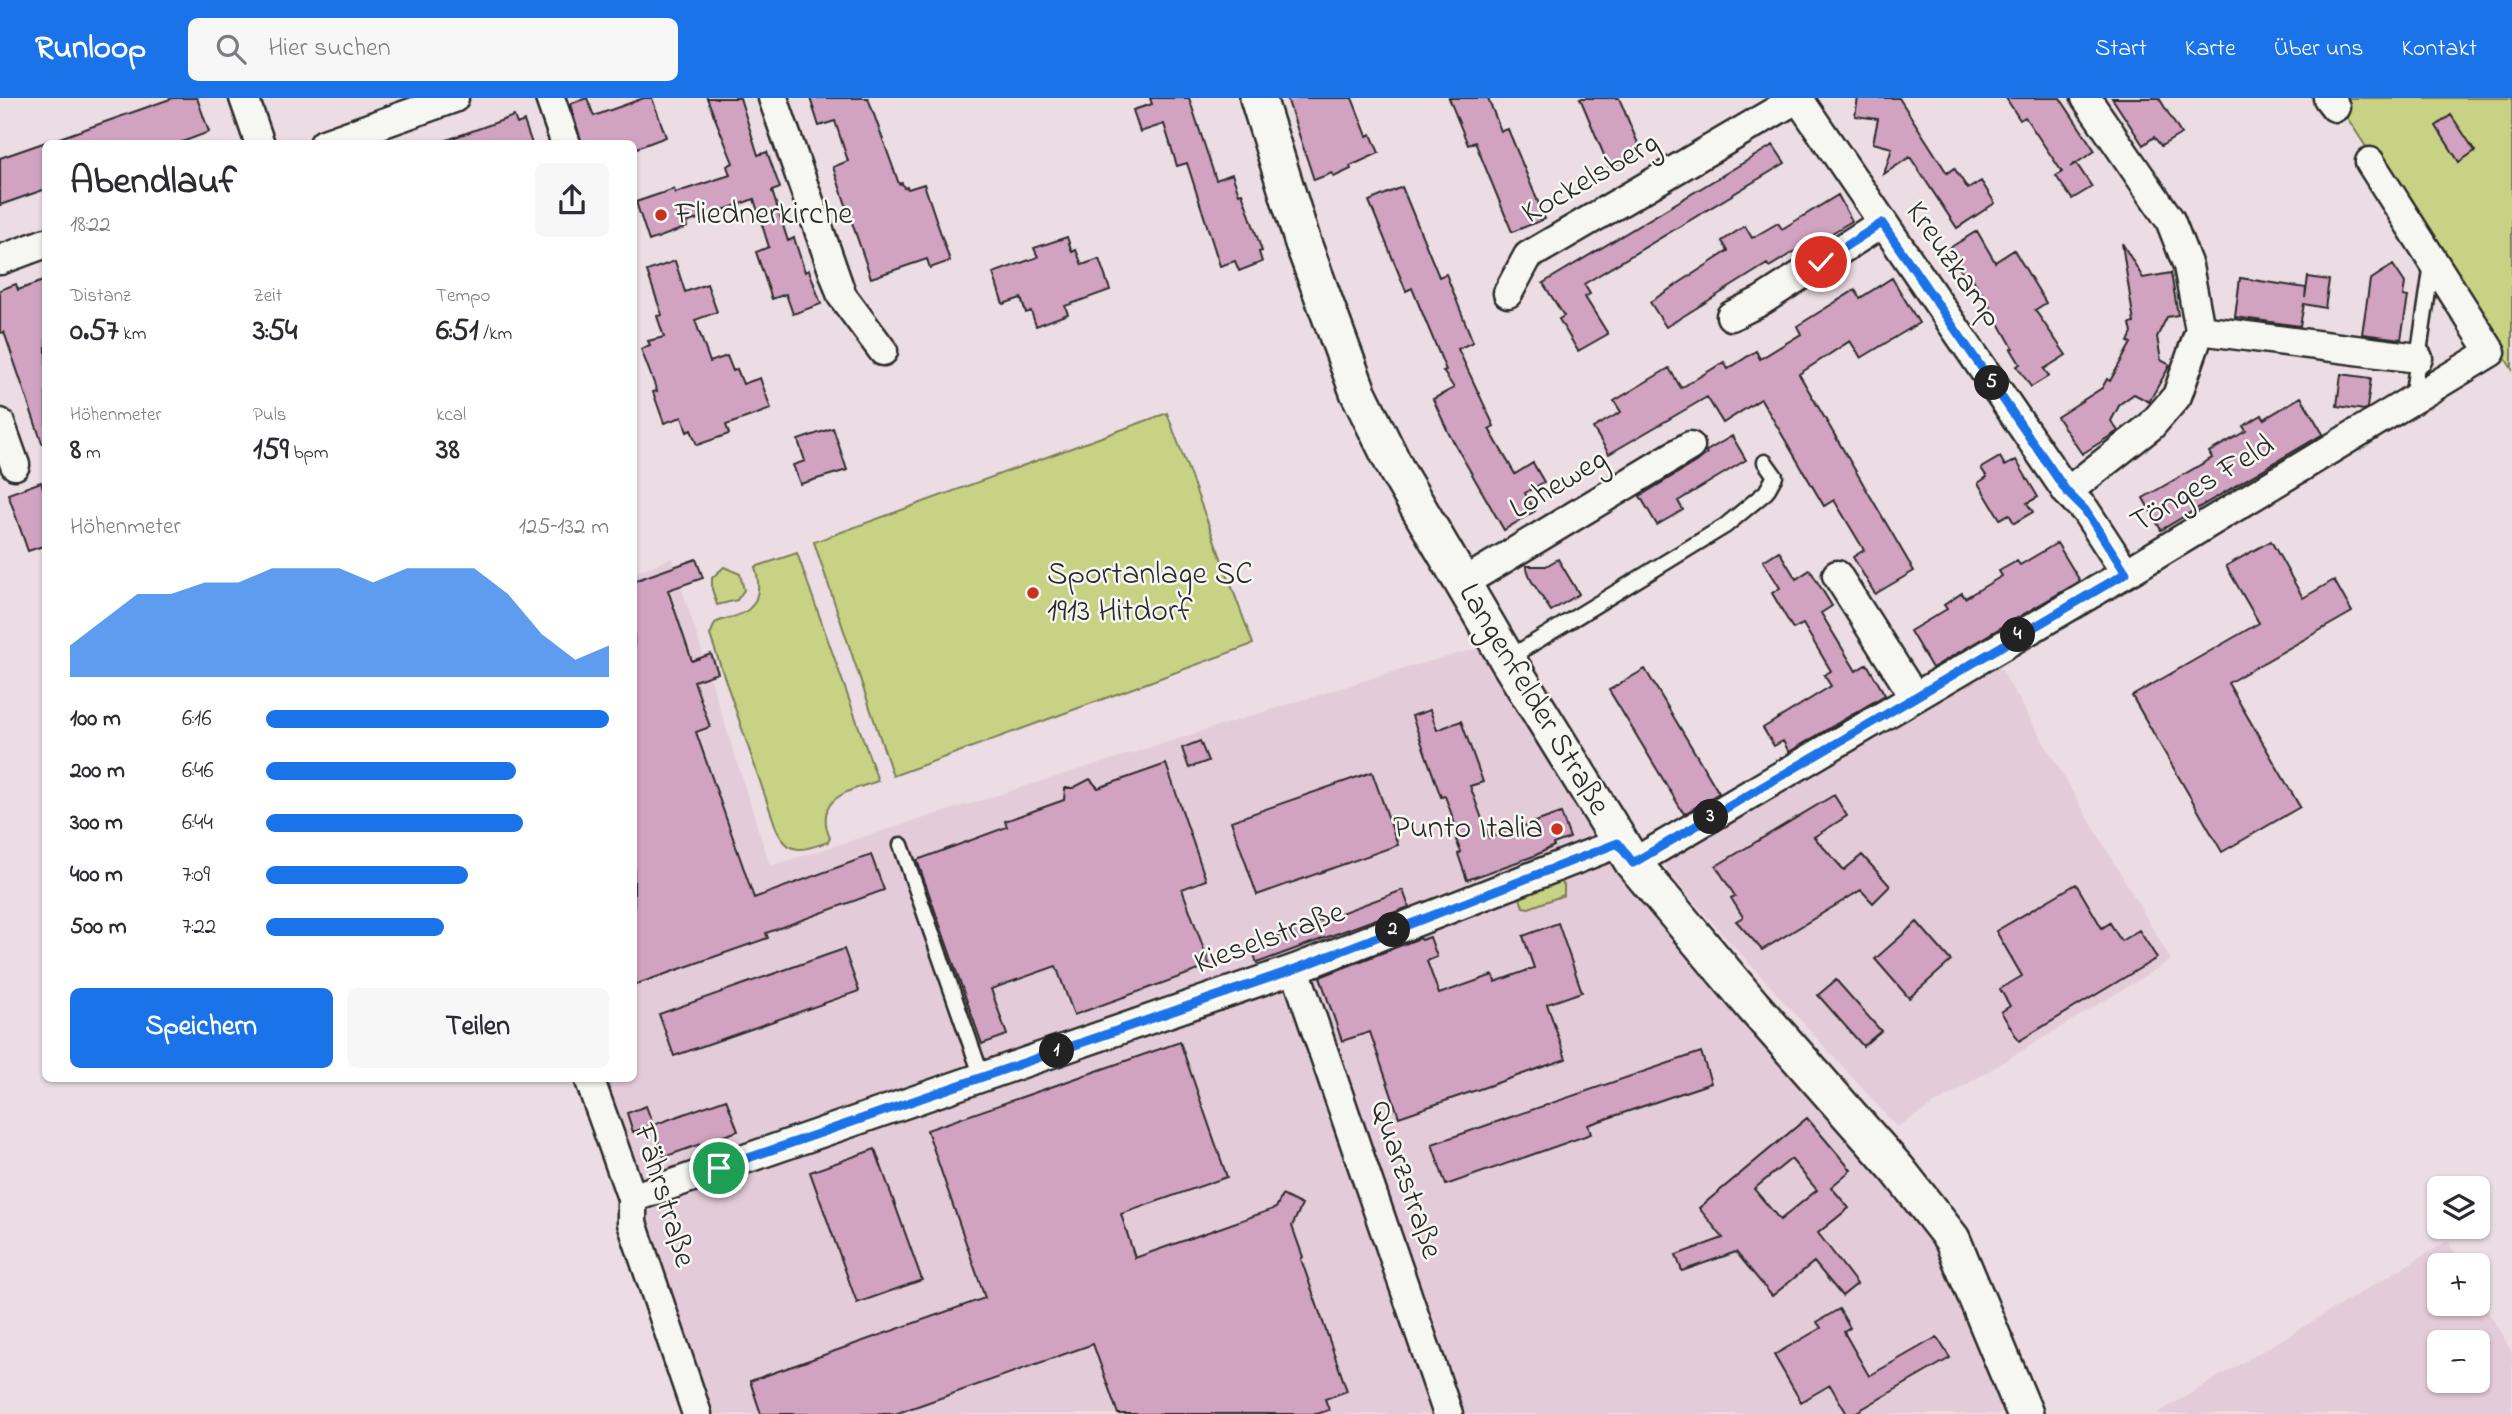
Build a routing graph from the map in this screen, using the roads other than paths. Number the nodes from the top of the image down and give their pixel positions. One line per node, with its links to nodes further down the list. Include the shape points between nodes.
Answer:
1 (244, 98): 8 (street)
2 (454, 98): 9 (street)
3 (550, 98): 10 (street)
4 (773, 98): 19 (street, via 842,296)
5 (1258, 98): 29 (street, Langenfelder Straße, via 1303,243 1358,392 1397,471)
6 (1798, 98): 12 (street, Kreuzkamp); 16 (street, Kockelsberg, via 1528,256)
7 (2085, 98): 18 (street, via 2170,220 2188,266)
8 (259, 140)
9 (335, 140)
10 (565, 140)
11 (2370, 162): 15 (street)
12 (1882, 223): 17 (street); 26 (street, Kreuzkamp)
13 (42, 244): 14 (street)
14 (0, 260)
15 (2432, 262): 20 (lane); 21 (street, Tönges Feld, via 2491,352)
16 (1508, 293)
17 (1731, 316)
18 (2200, 330): 20 (street); 26 (street, via 2177,396 2151,426)
19 (883, 351)
20 (2418, 358): 21 (lane)
21 (2412, 399): 27 (street, Tönges Feld)
22 (0, 422): 25 (street)
23 (1690, 446): 29 (street, Loheweg)
24 (1765, 462): 30 (lane, via 1775,477 1766,492 1725,526)
25 (15, 464)
26 (2067, 492): 27 (street, Kreuzkamp, via 2085,510)
27 (2126, 573): 31 (street, Tönges Feld)
28 (1838, 575): 31 (street)
29 (1463, 583): 30 (street, Langenfelder Straße)
30 (1507, 659): 33 (street, Langenfelder Straße)
31 (1914, 696): 33 (street, Tönges Feld)
32 (901, 845): 35 (lane)
33 (1626, 853): 34 (street, Kieselstraße); 40 (street, Langenfelder Straße, via 1952,1239)
34 (1295, 969): 35 (street, Kieselstraße); 39 (street, Quarzstraße)
35 (982, 1077): 37 (street, Kieselstraße)
36 (590, 1082): 37 (street, Fährstraße)
37 (632, 1198): 38 (street, Fährstraße, via 632,1223)
38 (697, 1414)
39 (1448, 1414)
40 (2025, 1414)

